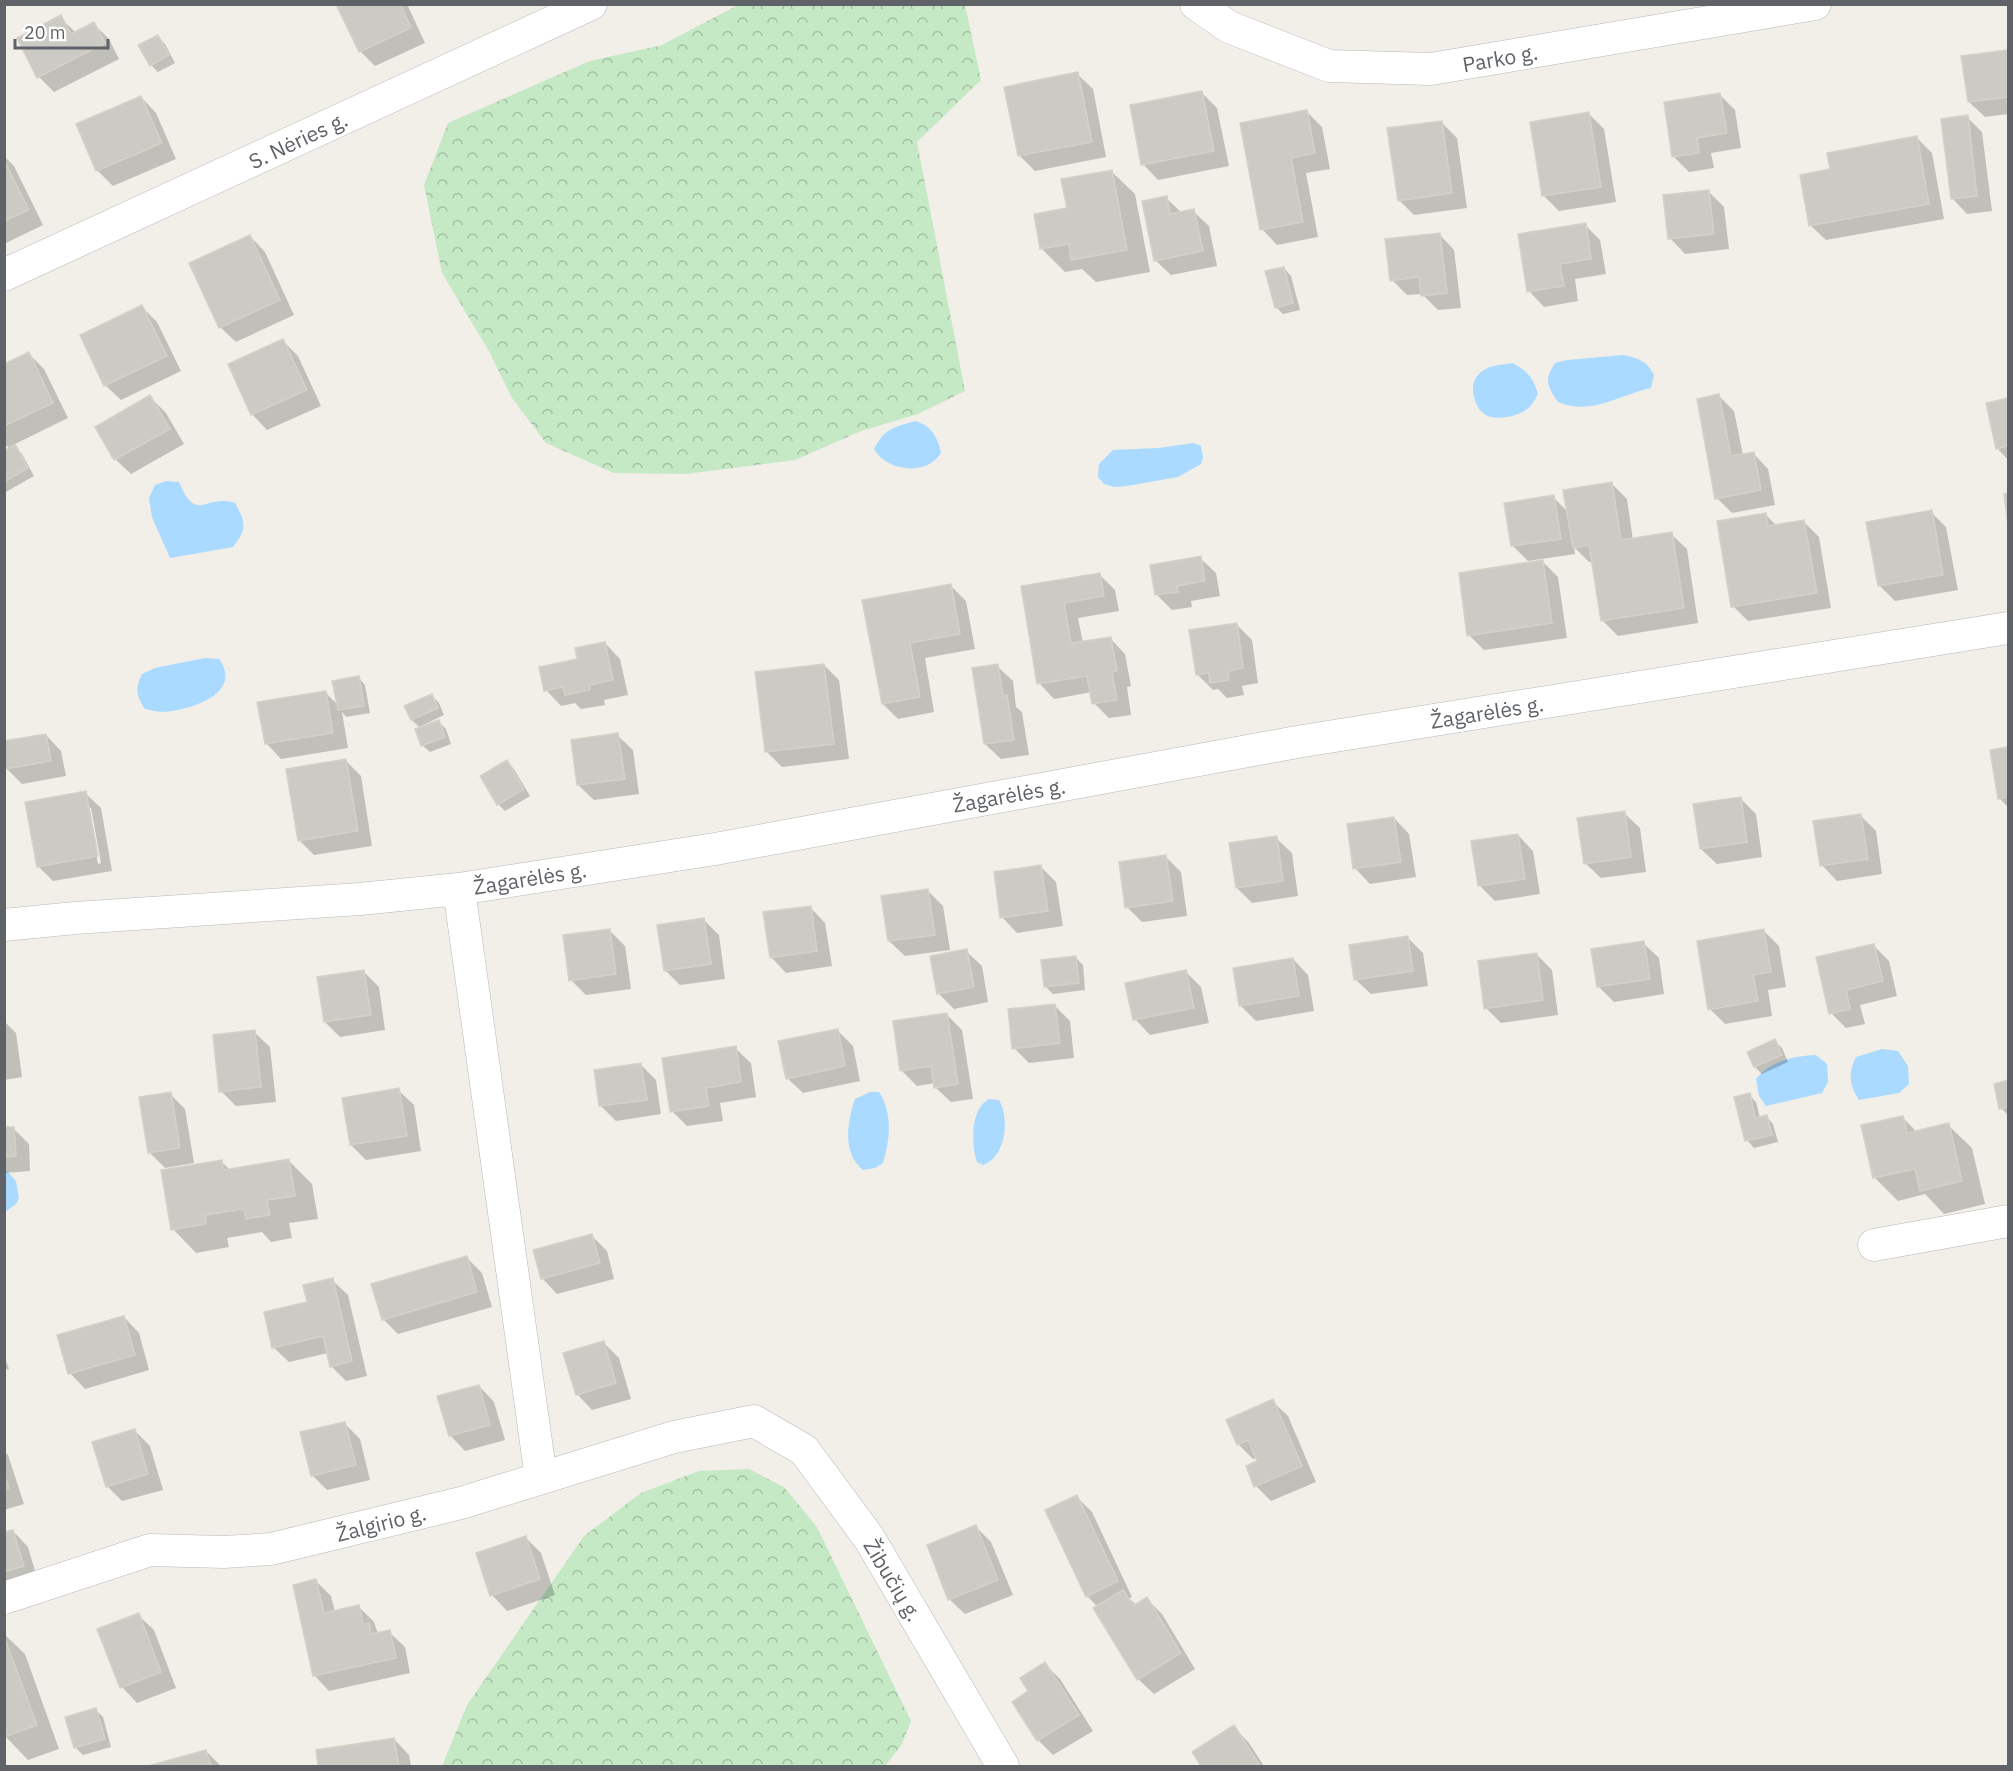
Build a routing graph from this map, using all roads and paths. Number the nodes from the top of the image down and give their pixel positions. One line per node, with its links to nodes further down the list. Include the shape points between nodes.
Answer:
1 (591, 4): 4 (street, S. Nėries g.)
2 (1196, 4): 3 (street, Parko g., via 1229,27 1329,66 1431,69)
3 (1815, 4)
4 (4, 275)
5 (2008, 628): 6 (street, Žagarėlės g., via 1297,742 716,849)
6 (459, 889): 7 (street, Žagarėlės g.); 11 (street)
7 (4, 925)
8 (2008, 1221): 9 (street)
9 (1874, 1245)
10 (754, 1421): 11 (street, Žalgirio g., via 674,1437); 13 (street, Žibučių g., via 804,1450 856,1521)
11 (541, 1478): 12 (street, Žalgirio g., via 461,1503 271,1549 150,1550)
12 (4, 1598)
13 (1003, 1767)

